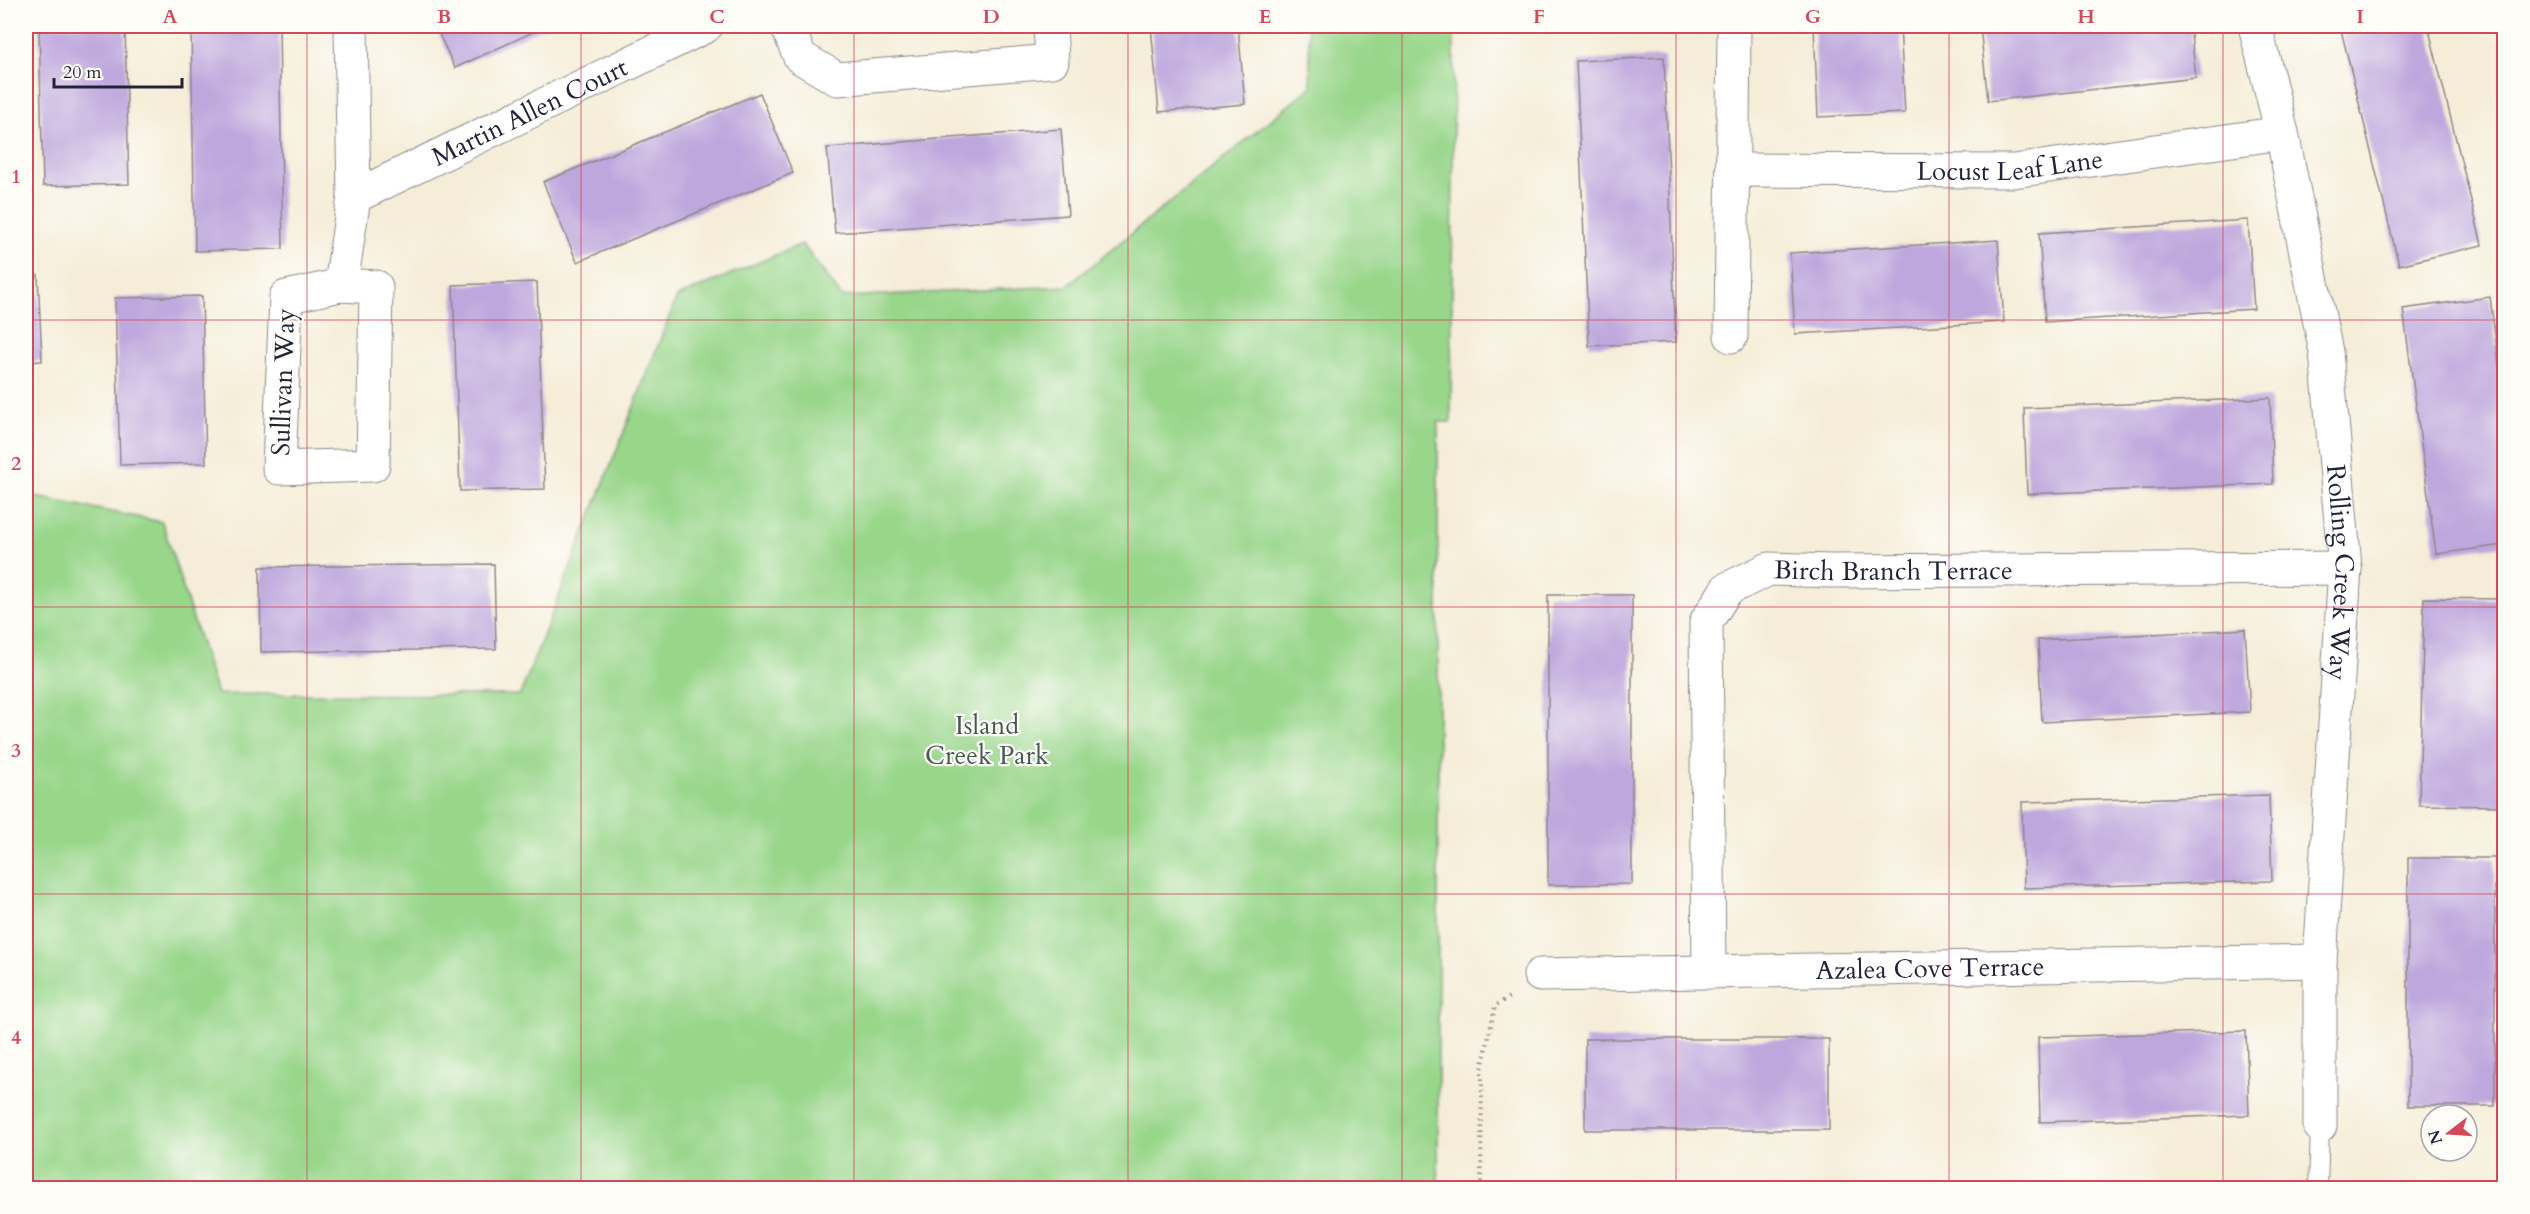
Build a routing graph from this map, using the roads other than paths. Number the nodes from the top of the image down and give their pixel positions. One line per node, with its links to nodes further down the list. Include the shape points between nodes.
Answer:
1 (351, 26): 9 (street)
2 (706, 26): 9 (street, Martin Allen Court)
3 (787, 26): 4 (street, via 800,57 837,79 1052,61)
4 (1050, 26)
5 (1734, 26): 8 (street)
6 (2255, 26): 7 (street, Rolling Creek Way)
7 (2282, 134): 8 (street, Locust Leaf Lane, via 2014,171); 12 (street, Rolling Creek Way, via 2326,352)
8 (1734, 170): 11 (street)
9 (354, 197): 10 (street)
10 (341, 285): 10 (street, Sullivan Way, via 286,297 279,468 373,465 376,287)
11 (1731, 336)
12 (2346, 568): 13 (street, Rolling Creek Way); 14 (street, Birch Branch Terrace, via 1769,569 1727,589 1706,622)
13 (2320, 961): 14 (street, Azalea Cove Terrace); 16 (street, Rolling Creek Way)
14 (1709, 972): 15 (street, Azalea Cove Terrace)
15 (1540, 975)
16 (2320, 1126): 17 (lane)
17 (2318, 1188)

